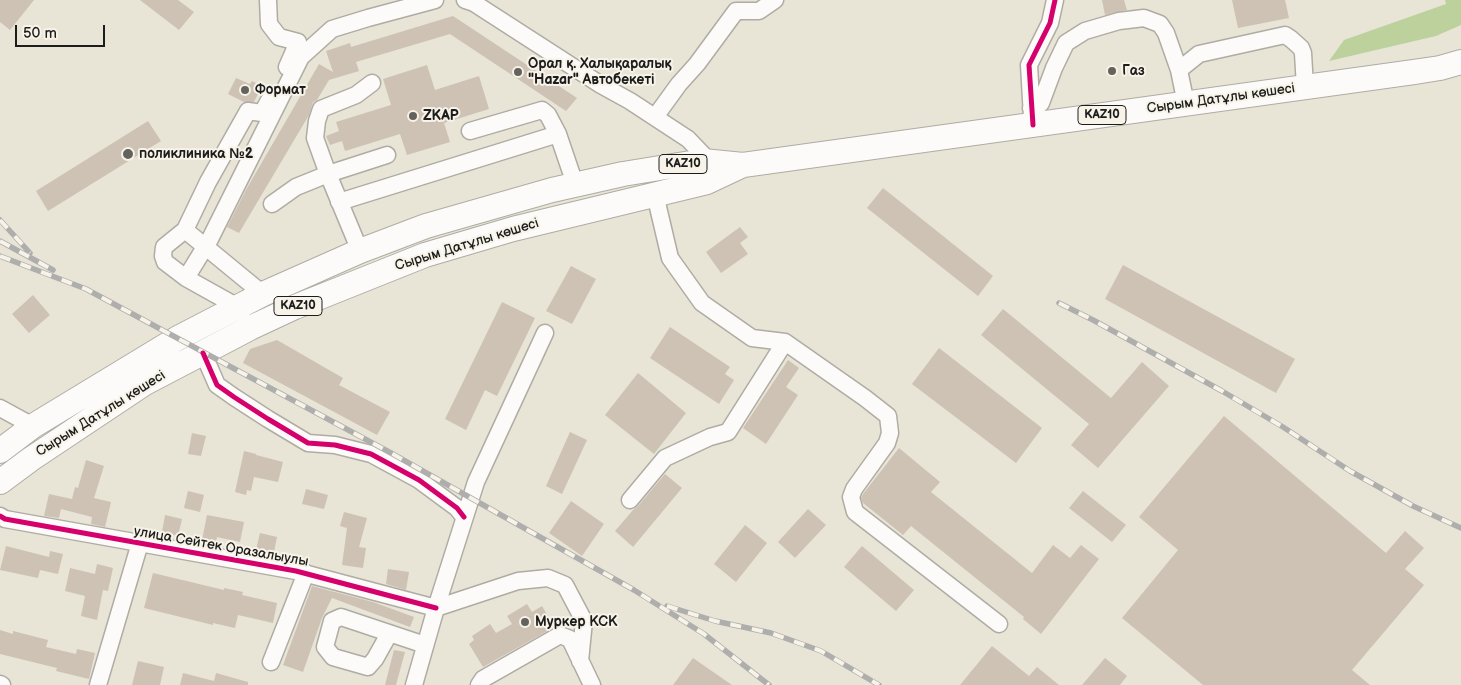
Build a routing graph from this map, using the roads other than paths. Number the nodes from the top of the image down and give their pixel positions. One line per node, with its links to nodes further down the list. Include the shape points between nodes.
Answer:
1 (268, 0): 25 (street, via 269,24 279,37 298,42 262,113 248,111)
2 (436, 0): 26 (street, via 332,29 302,57)
3 (465, 0): 12 (street)
4 (775, 0): 12 (street, via 759,11 736,11)
5 (1054, 0): 11 (street, via 1050,23 1029,65)
6 (1461, 62): 9 (highway, Сырым Датұлы көшесі / KAZ10, via 1440,68)
7 (1179, 70): 9 (street, via 1199,54 1285,35 1304,53); 10 (street); 11 (street, via 1160,24 1144,18 1085,31 1066,43)
8 (372, 83): 18 (street, via 356,95 321,109 315,138)
9 (1305, 87): 10 (highway, Сырым Датұлы көшесі / KAZ10)
10 (1186, 104): 11 (highway, Сырым Датұлы көшесі / KAZ10)
11 (1032, 116): 17 (highway, Сырым Датұлы көшесі / KAZ10)
12 (655, 117): 16 (street, via 688,139)
13 (470, 131): 14 (street, via 542,110)
14 (558, 134): 20 (street); 23 (street)
15 (387, 155): 18 (street)
16 (710, 162): 17 (highway, Сырым Датұлы көшесі / KAZ10); 19 (highway, Сырым Датұлы көшесі / KAZ10)
17 (743, 165): 21 (highway, Сырым Датұлы көшесі / KAZ10, via 707,182)
18 (328, 174): 23 (street); 24 (street, via 296,187)
19 (623, 174): 20 (highway, Сырым Датұлы көшесі / KAZ10); 22 (highway)
20 (575, 184): 27 (highway, Сырым Датұлы көшесі / KAZ10, via 426,226)
21 (657, 194): 22 (highway, Сырым Датұлы көшесі / KAZ10); 33 (street, via 670,258 702,303 752,338)
22 (628, 201): 31 (highway, Сырым Датұлы көшесі / KAZ10, via 513,229 425,255)
23 (339, 202): 27 (street)
24 (272, 204)
25 (185, 230): 26 (street); 28 (street, via 164,247 163,256 165,262)
26 (205, 246): 28 (street); 29 (street)
27 (360, 251): 29 (highway, Сырым Датұлы көшесі / KAZ10)
28 (186, 278): 30 (street)
29 (263, 294): 30 (highway, Сырым Датұлы көшесі / KAZ10)
30 (238, 306): 31 (street); 36 (highway, Сырым Датұлы көшесі / KAZ10, via 178,338)
31 (250, 328): 34 (highway, Сырым Датұлы көшесі / KAZ10)
32 (545, 333): 41 (street, via 476,482)
33 (785, 342): 39 (street, via 728,432 664,458); 45 (street, via 888,416 890,433 887,443 851,497 855,512)
34 (202, 353): 38 (highway, Сырым Датұлы көшесі / KAZ10, via 146,383); 41 (street, via 217,385 268,419 308,443 336,445 371,454 419,480 457,508)
35 (0, 408): 36 (street)
36 (33, 426): 37 (highway, Сырым Датұлы көшесі / KAZ10)
37 (0, 451)
38 (0, 482)
39 (630, 500)
40 (0, 516): 42 (street, улица Сейтек Оразалыулы)
41 (464, 517): 44 (street)
42 (140, 543): 43 (street, улица Сейтек Оразалыулы); 51 (street)
43 (306, 573): 44 (street, улица Сейтек Оразалыулы); 49 (street)
44 (436, 608): 47 (street); 48 (street, via 518,581 548,578 565,584 584,621)
45 (999, 624)
46 (389, 634): 47 (street)
47 (425, 645): 52 (street)
48 (580, 661): 50 (street, via 570,639 560,635); 53 (street)
49 (271, 662)
50 (483, 683)
51 (98, 685)
52 (414, 685)
53 (592, 685)

